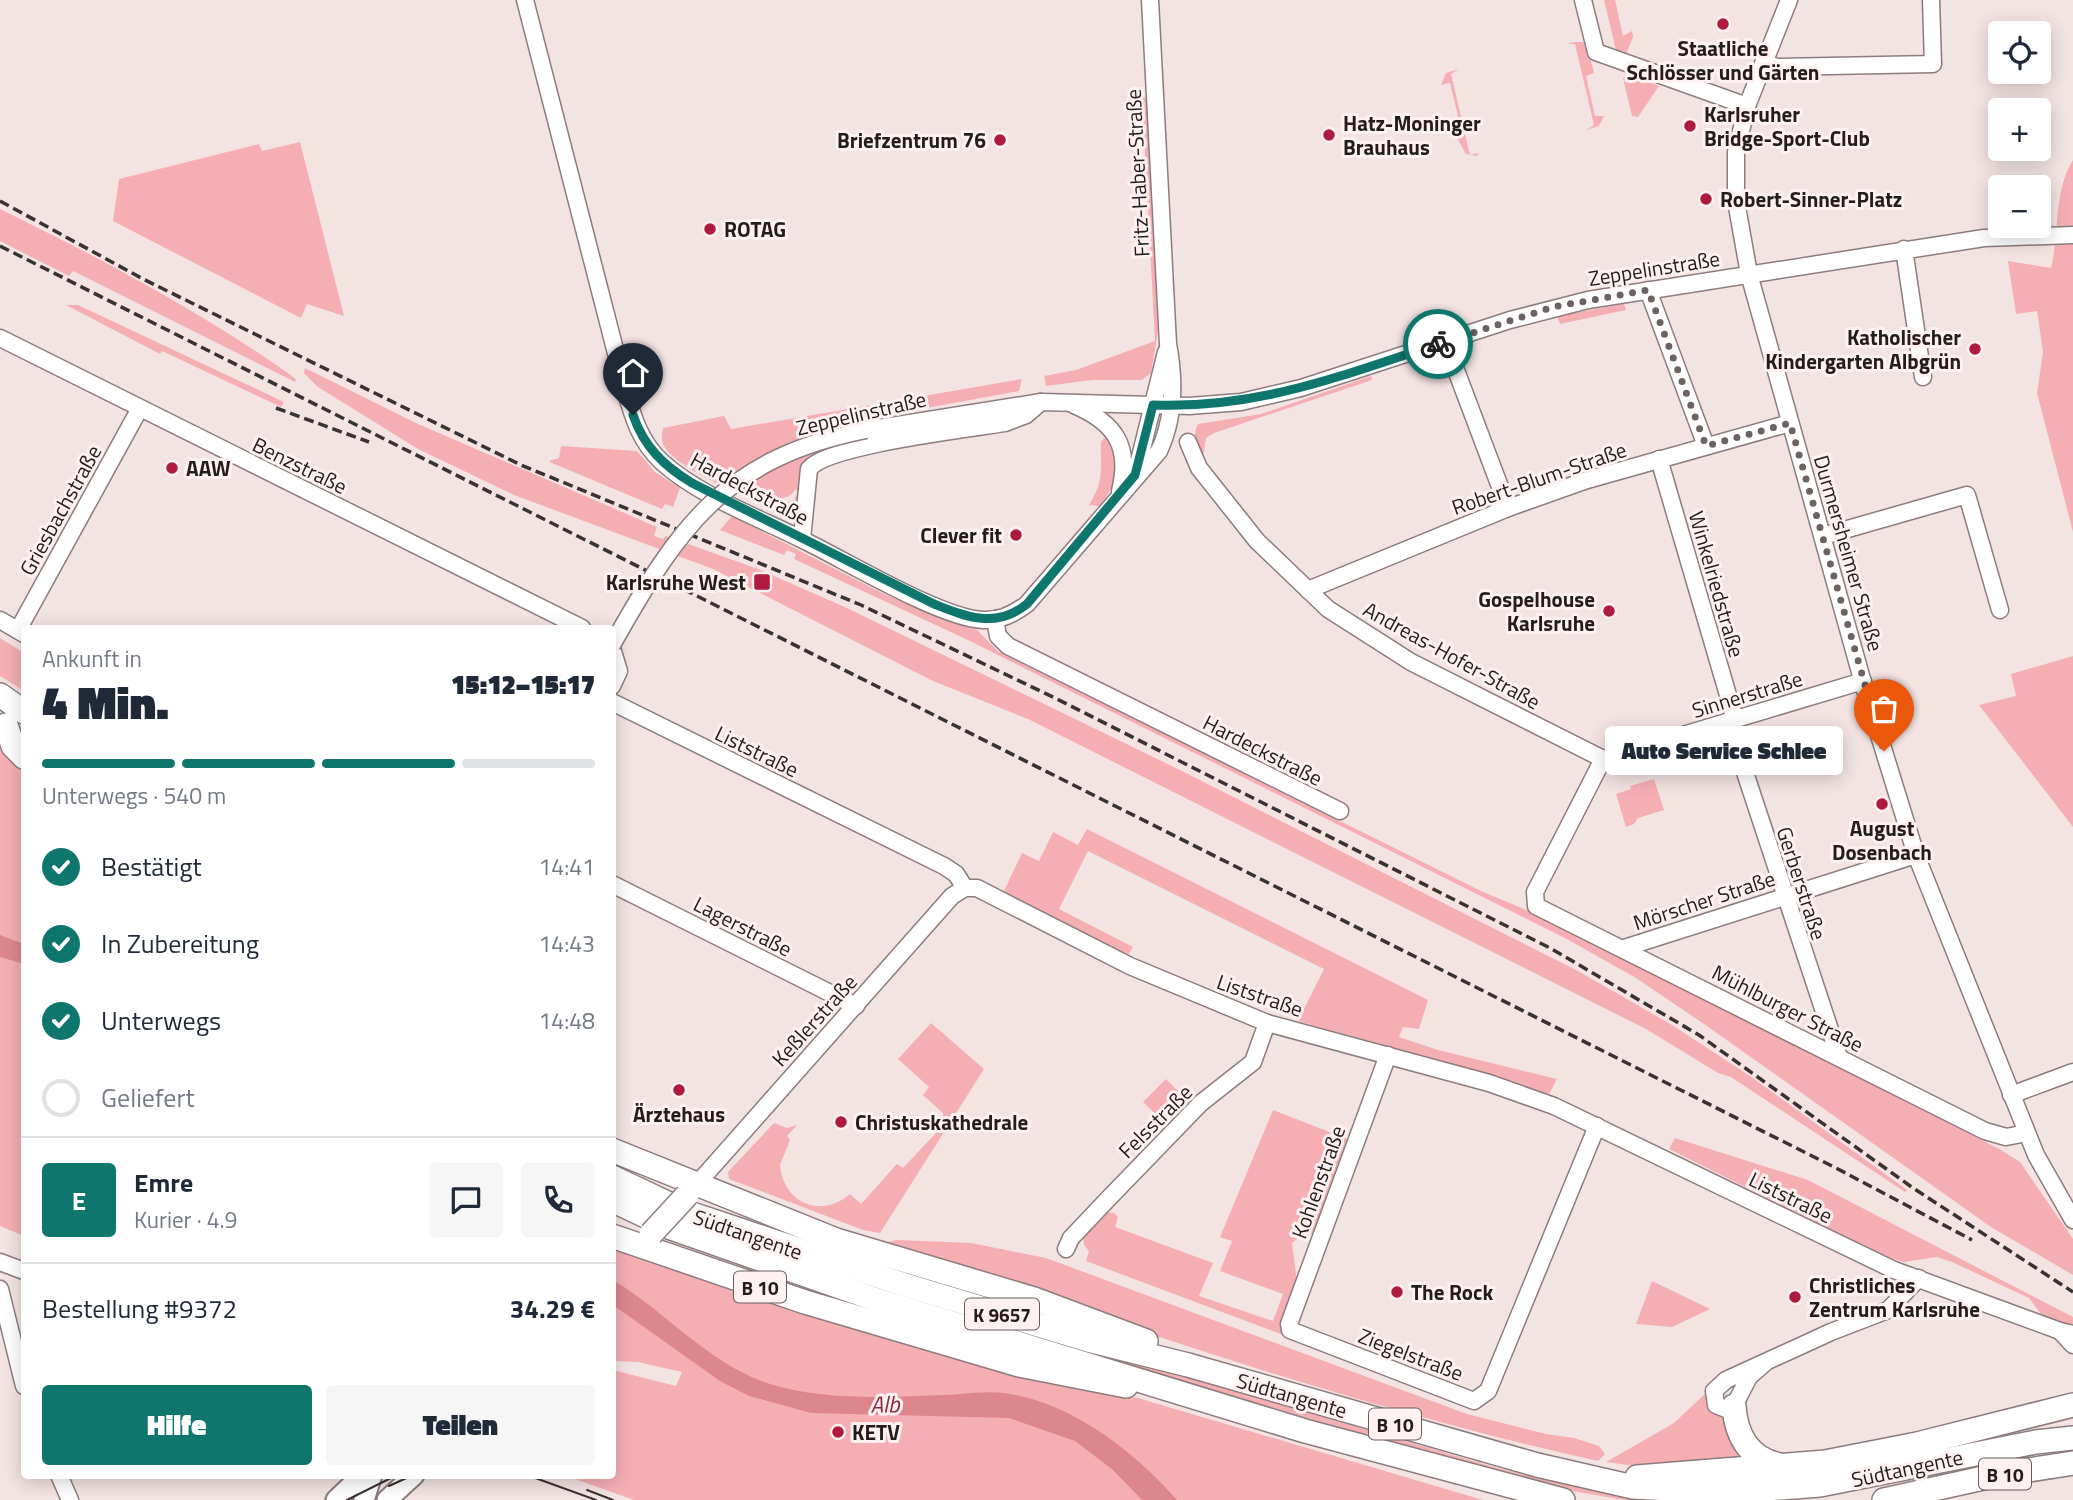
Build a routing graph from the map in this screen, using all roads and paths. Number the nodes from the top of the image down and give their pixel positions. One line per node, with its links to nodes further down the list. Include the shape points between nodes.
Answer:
1 (525, 0): 29 (street, Hardeckstraße, via 638,429 662,462 680,475)
2 (1150, 0): 14 (street, Fritz-Haber-Straße)
3 (1583, 0): 7 (street, via 1595,52)
4 (1789, 0): 6 (street, Durmersheimer Straße)
5 (1931, 0): 6 (street, via 1933,64)
6 (1763, 63): 7 (street, Durmersheimer Straße)
7 (1746, 106): 10 (street, Durmersheimer Straße, via 1734,183)
8 (2073, 235): 9 (street, Zeppelinstraße, via 1983,237)
9 (1904, 249): 10 (street, Zeppelinstraße); 15 (street)
10 (1749, 274): 11 (street, Zeppelinstraße); 21 (street, Durmersheimer Straße)
11 (1648, 290): 13 (street, Zeppelinstraße, via 1553,307); 23 (street)
12 (0, 338): 20 (street, Benzstraße)
13 (1446, 341): 19 (street, Zeppelinstraße, via 1268,397); 27 (street)
14 (1168, 344): 18 (street, Fritz-Haber-Straße); 19 (street, Fritz-Haber-Straße)
15 (1923, 377)
16 (1066, 401): 17 (street, Zeppelinstraße); 18 (street, Zeppelinstraße); 26 (street, via 1091,413 1117,438 1125,457)
17 (1041, 402): 29 (street, Zeppelinstraße, via 1021,418 856,448 816,461 809,469); 38 (street, Zeppelinstraße, bridge, via 810,443 774,458 735,482 679,536)
18 (1153, 405): 19 (street, Zeppelinstraße); 25 (street)
19 (1172, 406): 25 (street, via 1159,451)
20 (139, 410): 34 (street, Griesbachstraße); 35 (street, Benzstraße)
21 (1790, 423): 23 (street, Robert-Blum-Straße); 28 (street, Durmersheimer Straße)
22 (1188, 442): 30 (street, Andreas-Hofer-Straße, via 1195,461 1224,501)
23 (1706, 446): 24 (street, Robert-Blum-Straße)
24 (1659, 459): 27 (street, Robert-Blum-Straße); 45 (street, Winkelriedstraße)
25 (1135, 475): 26 (street)
26 (1119, 496): 32 (street, via 1027,604)
27 (1508, 509): 30 (street, Robert-Blum-Straße)
28 (1823, 537): 31 (street, via 1967,495); 41 (street, Durmersheimer Straße)
29 (802, 540): 32 (street, Hardeckstraße, via 934,604 966,616)
30 (1308, 590): 48 (street, Andreas-Hofer-Straße, via 1352,626 1401,656)
31 (2000, 610)
32 (995, 619): 49 (street, Hardeckstraße, via 998,636 1008,646)
33 (0, 620): 37 (street)
34 (25, 625)
35 (576, 625)
36 (0, 632): 37 (street)
37 (21, 632)
38 (616, 639)
39 (616, 660): 40 (street)
40 (616, 678)
41 (1863, 681): 45 (street, Sinnerstraße); 50 (street, Durmersheimer Straße)
42 (0, 692): 43 (highway); 46 (highway)
43 (21, 698)
44 (616, 704): 52 (street, Liststraße, via 944,866)
45 (1731, 720): 48 (street, Sinnerstraße); 53 (street, Gerberstraße)
46 (14, 724): 47 (highway, via 13,746)
47 (21, 754)
48 (1603, 759): 54 (street, Mühlburger Straße, via 1535,892 1534,903)
49 (1340, 811)
50 (1916, 855): 53 (street, Mörscher Straße); 60 (street, Durmersheimer Straße)
51 (616, 886): 55 (street, Lagerstraße)
52 (965, 888): 55 (street, Keßlerstraße, via 952,896); 56 (street, Liststraße, via 984,889 1130,966)
53 (1784, 897): 54 (street, Mörscher Straße); 58 (street, Gerberstraße)
54 (1624, 948): 58 (street, Mühlburger Straße)
55 (856, 1006): 67 (street, Keßlerstraße)
56 (1267, 1023): 57 (street, Liststraße); 72 (street, Felsstraße, via 1253,1062 1202,1103)
57 (1388, 1055): 61 (street, Liststraße, via 1489,1083); 77 (street, Kohlenstraße)
58 (1839, 1057): 62 (street, Mühlburger Straße, via 1994,1136)
59 (2073, 1072): 60 (street)
60 (2011, 1095): 62 (street, Durmersheimer Straße)
61 (1597, 1126): 75 (street, Liststraße); 77 (street, Ziegelstraße, via 1511,1341 1482,1399 1474,1401 1290,1331)
62 (2027, 1133): 69 (street, Durmersheimer Straße)
63 (616, 1143): 65 (highway)
64 (616, 1151): 65 (highway, B 10)
65 (641, 1159): 67 (highway, B 10)
66 (616, 1179): 81 (highway, Südtangente / K 9657, via 685,1212 817,1258 1088,1340)
67 (692, 1189): 71 (highway, bridge); 81 (highway, B 10, via 850,1245 1034,1299 1158,1345)
68 (616, 1202): 83 (highway, Südtangente / K 9657, via 671,1228 794,1273)
69 (2073, 1220)
70 (616, 1236): 71 (highway, B 10)
71 (648, 1240): 83 (highway, B 10, via 805,1301 1019,1365 1117,1386)
72 (1066, 1248)
73 (1, 1266): 74 (street)
74 (21, 1270)
75 (1919, 1278): 78 (street, Liststraße); 80 (street, via 1888,1310)
76 (0, 1289): 82 (street)
77 (1289, 1324)
78 (2067, 1332): 79 (street, Liststraße)
79 (2073, 1345)
80 (1766, 1362): 85 (street, via 1749,1377); 85 (street, via 1717,1387 1713,1395 1716,1405)
81 (1188, 1365): 93 (highway, Südtangente / B 10)
82 (21, 1373)
83 (1162, 1385): 99 (highway, Südtangente / B 10, via 1305,1431)
84 (2073, 1405): 88 (highway, via 1917,1444)
85 (1734, 1406): 88 (highway, via 1735,1426 1747,1447 1765,1462)
86 (2073, 1438): 93 (highway, Südtangente / B 10, via 1874,1476 1764,1491 1683,1491)
87 (2073, 1463): 94 (highway, Südtangente / B 10)
88 (1790, 1466): 93 (highway)
89 (61, 1479): 95 (street)
90 (358, 1479): 96 (main road)
91 (371, 1479): 97 (main road)
92 (410, 1479): 98 (main road)
93 (1602, 1481)
94 (1937, 1488): 100 (highway, Südtangente / B 10); 101 (highway, B 10)
95 (70, 1500)
96 (336, 1500)
97 (364, 1500)
98 (388, 1500)
99 (1563, 1500)
100 (1884, 1500)
101 (1913, 1500)

